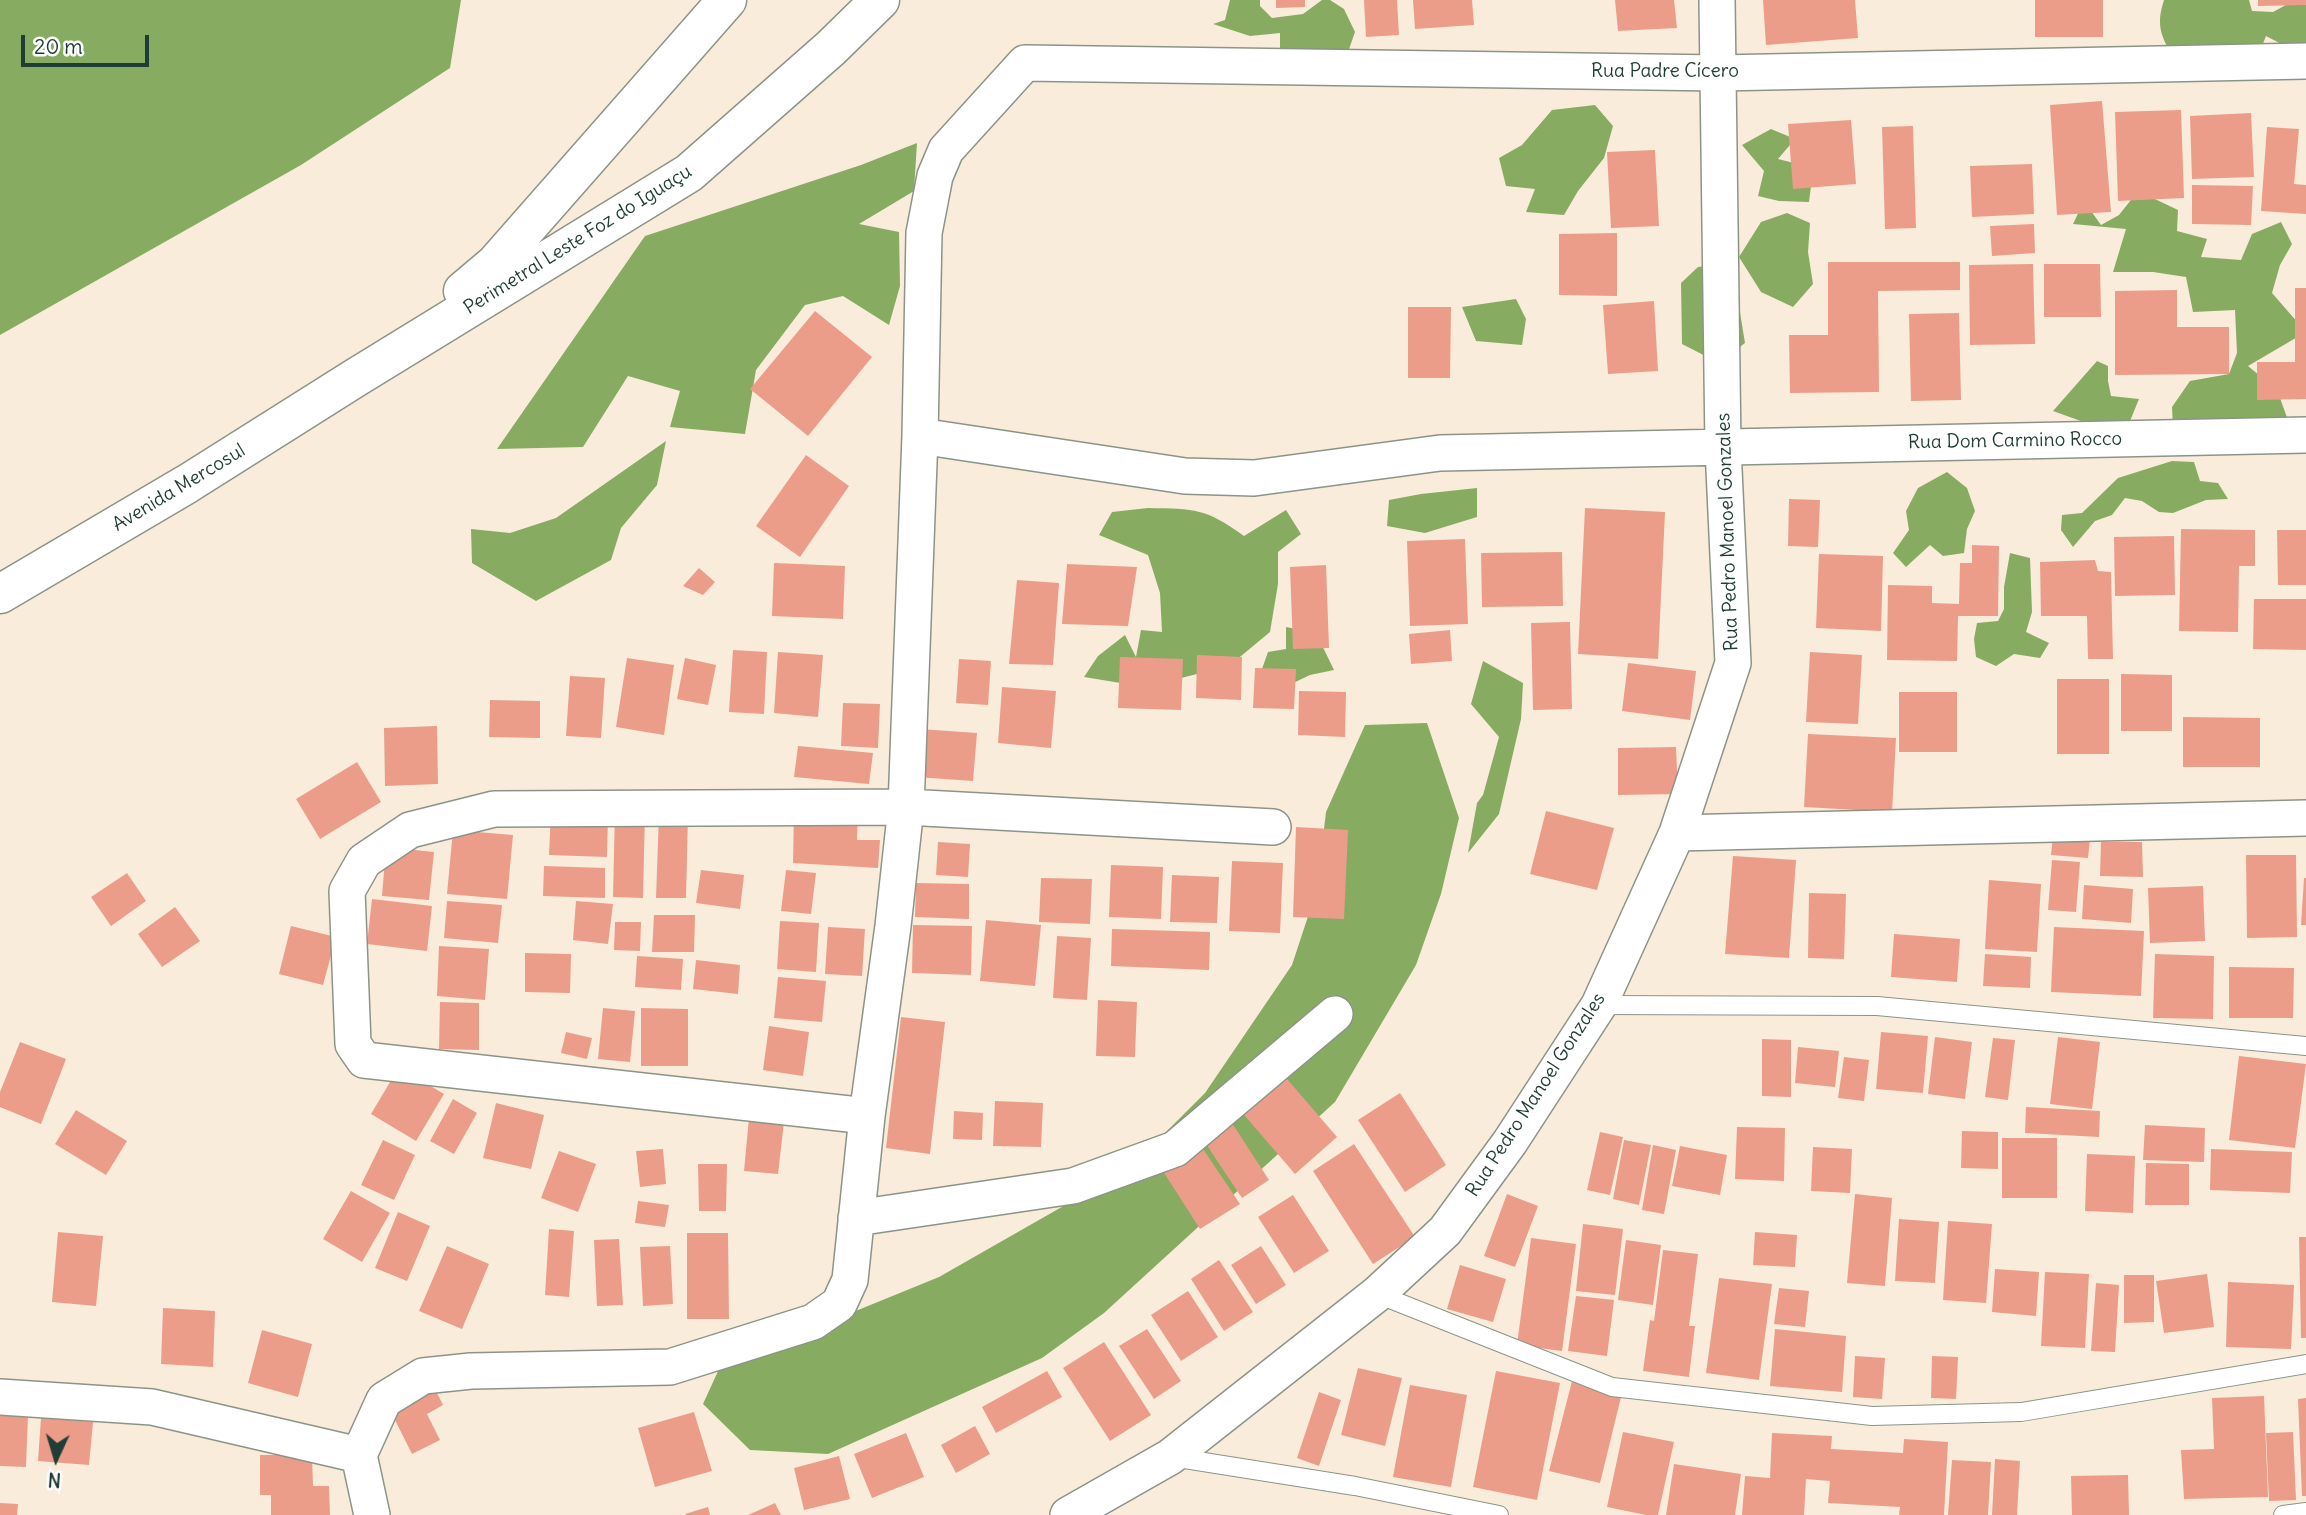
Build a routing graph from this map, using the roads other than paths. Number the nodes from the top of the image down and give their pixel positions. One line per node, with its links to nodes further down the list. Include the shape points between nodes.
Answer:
1 (727, 0): 6 (highway, via 495,264)
2 (880, 0): 6 (highway, Perimetral Leste Foz do Iguaçu, via 690,173)
3 (1717, 0): 5 (street, Rua Pedro Manoel Gonzales)
4 (2306, 61): 5 (street, Rua Padre Cícero)
5 (1719, 73): 8 (street, Rua Padre Cícero, via 1025,63 946,150 935,176 924,233); 9 (street, Rua Pedro Manoel Gonzales)
6 (355, 378): 10 (highway, Avenida Mercosul)
7 (2306, 435): 9 (street, Rua Dom Carmino Rocco)
8 (920, 436): 9 (street, Rua Dom Carmino Rocco, via 1185,476 1254,478 1440,453); 11 (street)
9 (1723, 448): 14 (street, Rua Pedro Manoel Gonzales, via 1733,663)
10 (0, 594)
11 (906, 807): 13 (street); 18 (street); 18 (street, via 494,809 410,830 364,861 347,891 353,1044 364,1060)
12 (2306, 818): 14 (street)
13 (1273, 827)
14 (1677, 833): 15 (street, Rua Pedro Manoel Gonzales)
15 (1598, 1005): 17 (lane, via 1877,1006); 20 (street, Rua Pedro Manoel Gonzales, via 1510,1142 1445,1231)
16 (1335, 1014): 19 (street, via 1175,1149 1073,1186)
17 (2306, 1045)
18 (867, 1116): 19 (street)
19 (856, 1217): 23 (street, via 850,1280 839,1304 813,1322 670,1367 424,1376 384,1400)
20 (1377, 1294): 21 (lane, via 1612,1387 1871,1416 2021,1412); 24 (street, Rua Pedro Manoel Gonzales)
21 (2306, 1364)
22 (0, 1396): 23 (street, via 152,1407)
23 (359, 1455): 26 (street)
24 (1170, 1457): 27 (street, Rua Pedro Manoel Gonzales); 28 (lane, via 1355,1486)
25 (2306, 1512): 29 (lane)
26 (372, 1515)
27 (1068, 1515)
28 (1499, 1515)
29 (2283, 1515)

